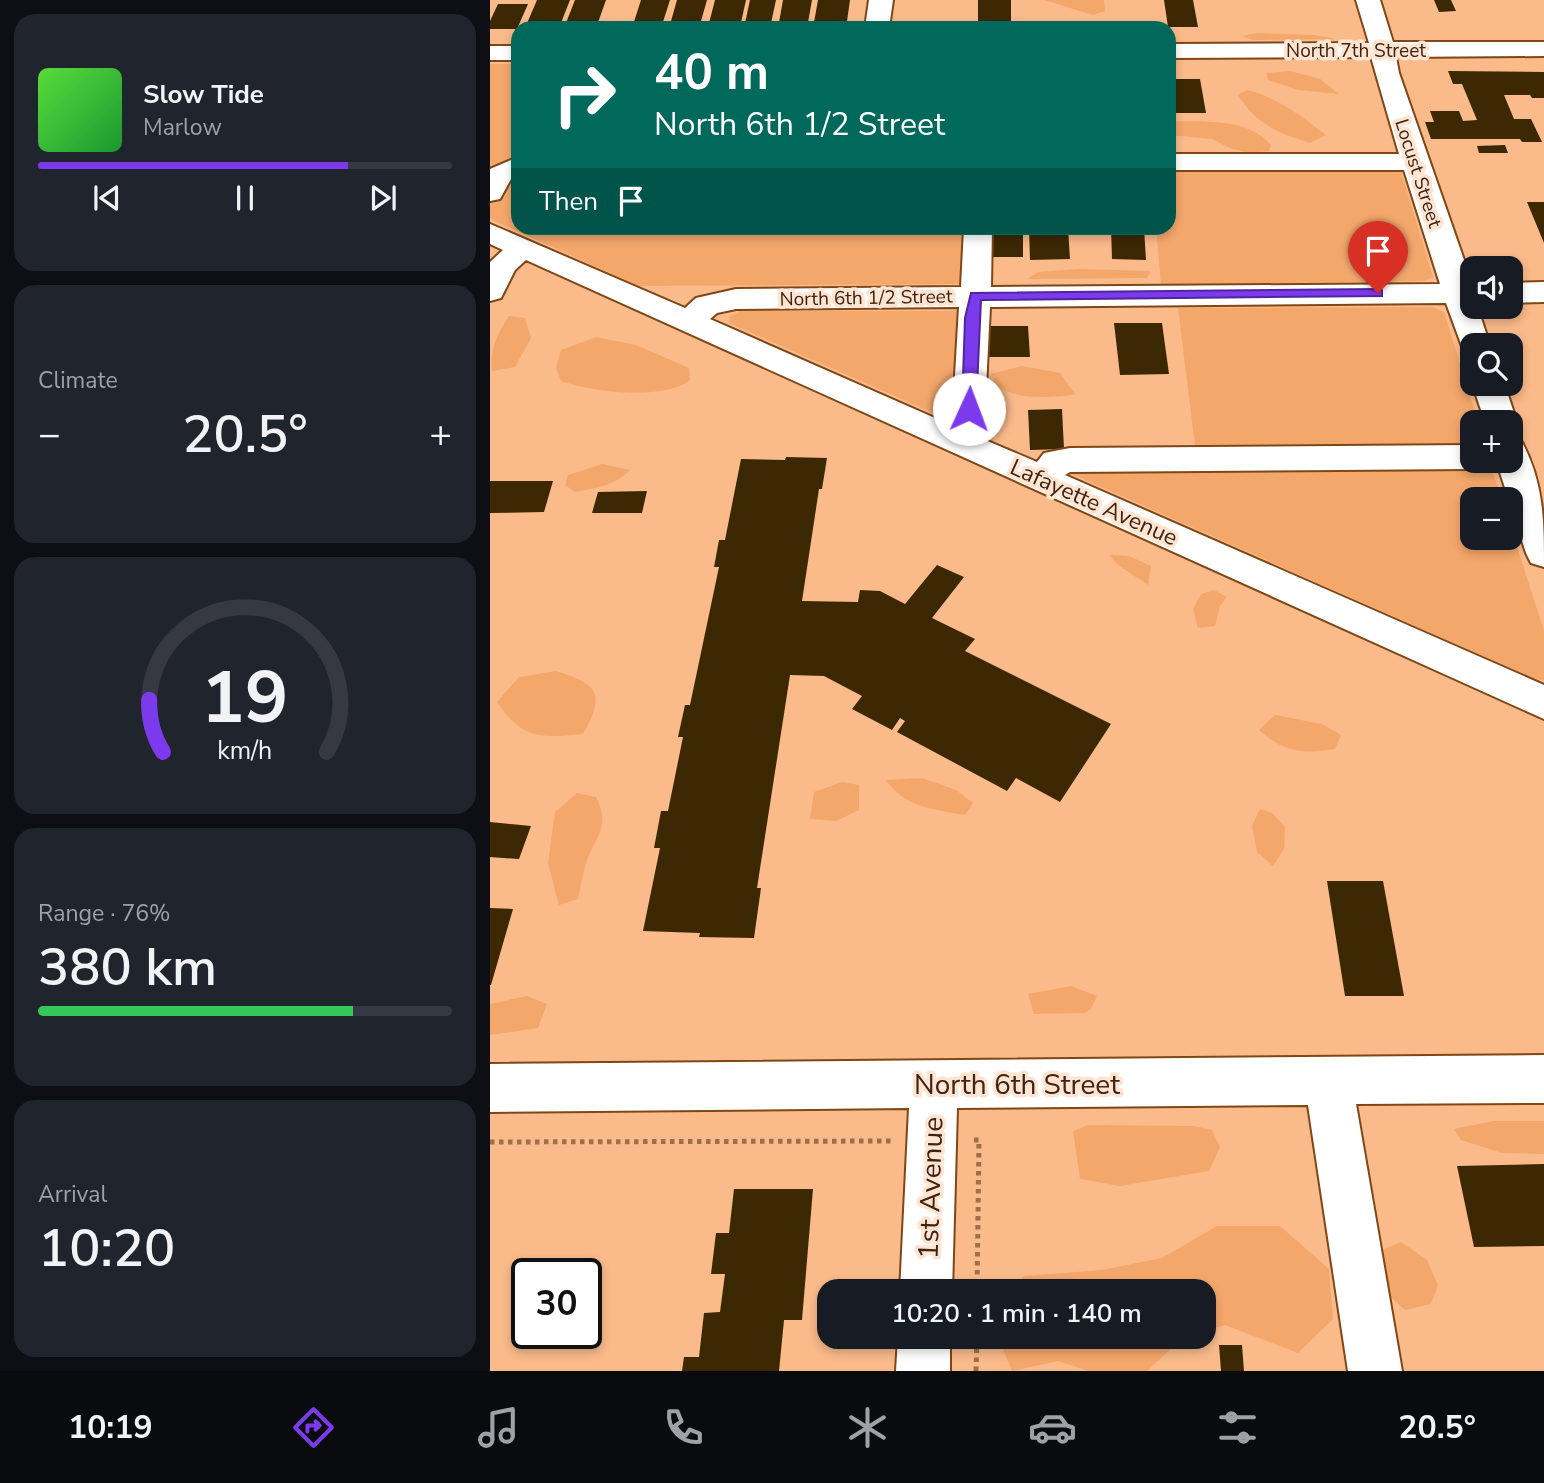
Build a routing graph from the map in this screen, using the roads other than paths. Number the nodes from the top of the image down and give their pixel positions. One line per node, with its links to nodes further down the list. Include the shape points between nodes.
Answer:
1 (881, 0): 3 (street)
2 (1368, 0): 5 (street, Locust Street)
3 (878, 21)
4 (1544, 49): 5 (street, North 7th Street)
5 (1382, 50): 6 (street, North 7th Street); 10 (street, Locust Street)
6 (1176, 51)
7 (490, 53): 8 (street)
8 (511, 53)
9 (1176, 162): 10 (street)
10 (1415, 162): 16 (street, Locust Street)
11 (511, 168): 12 (street, via 499,174)
12 (490, 193)
13 (490, 233): 15 (street, Lafayette Avenue)
14 (978, 235): 21 (street)
15 (523, 248): 17 (street, via 503,265); 22 (street, Lafayette Avenue)
16 (1460, 280)
17 (490, 291)
18 (1544, 292): 20 (street)
19 (1460, 293): 21 (street, North 6th 1/2 Street)
20 (1523, 293)
21 (975, 296): 22 (street, North 6th 1/2 Street, via 736,299 707,305); 23 (street, via 969,409)
22 (688, 321): 23 (street, Lafayette Avenue)
23 (948, 437): 26 (street, Lafayette Avenue)
24 (1460, 457): 26 (street, via 1070,460 1055,462)
25 (1517, 473): 27 (street)
26 (1042, 479): 28 (street, Lafayette Avenue)
27 (1544, 553)
28 (1544, 703)
29 (1544, 1079): 30 (street, North 6th Street)
30 (1328, 1081): 31 (street, North 6th Street); 36 (street)
31 (934, 1084): 32 (street, North 6th Street); 33 (street, 1st Avenue)
32 (490, 1088)
33 (927, 1279)
34 (924, 1349): 35 (street)
35 (923, 1371)
36 (1374, 1371)

